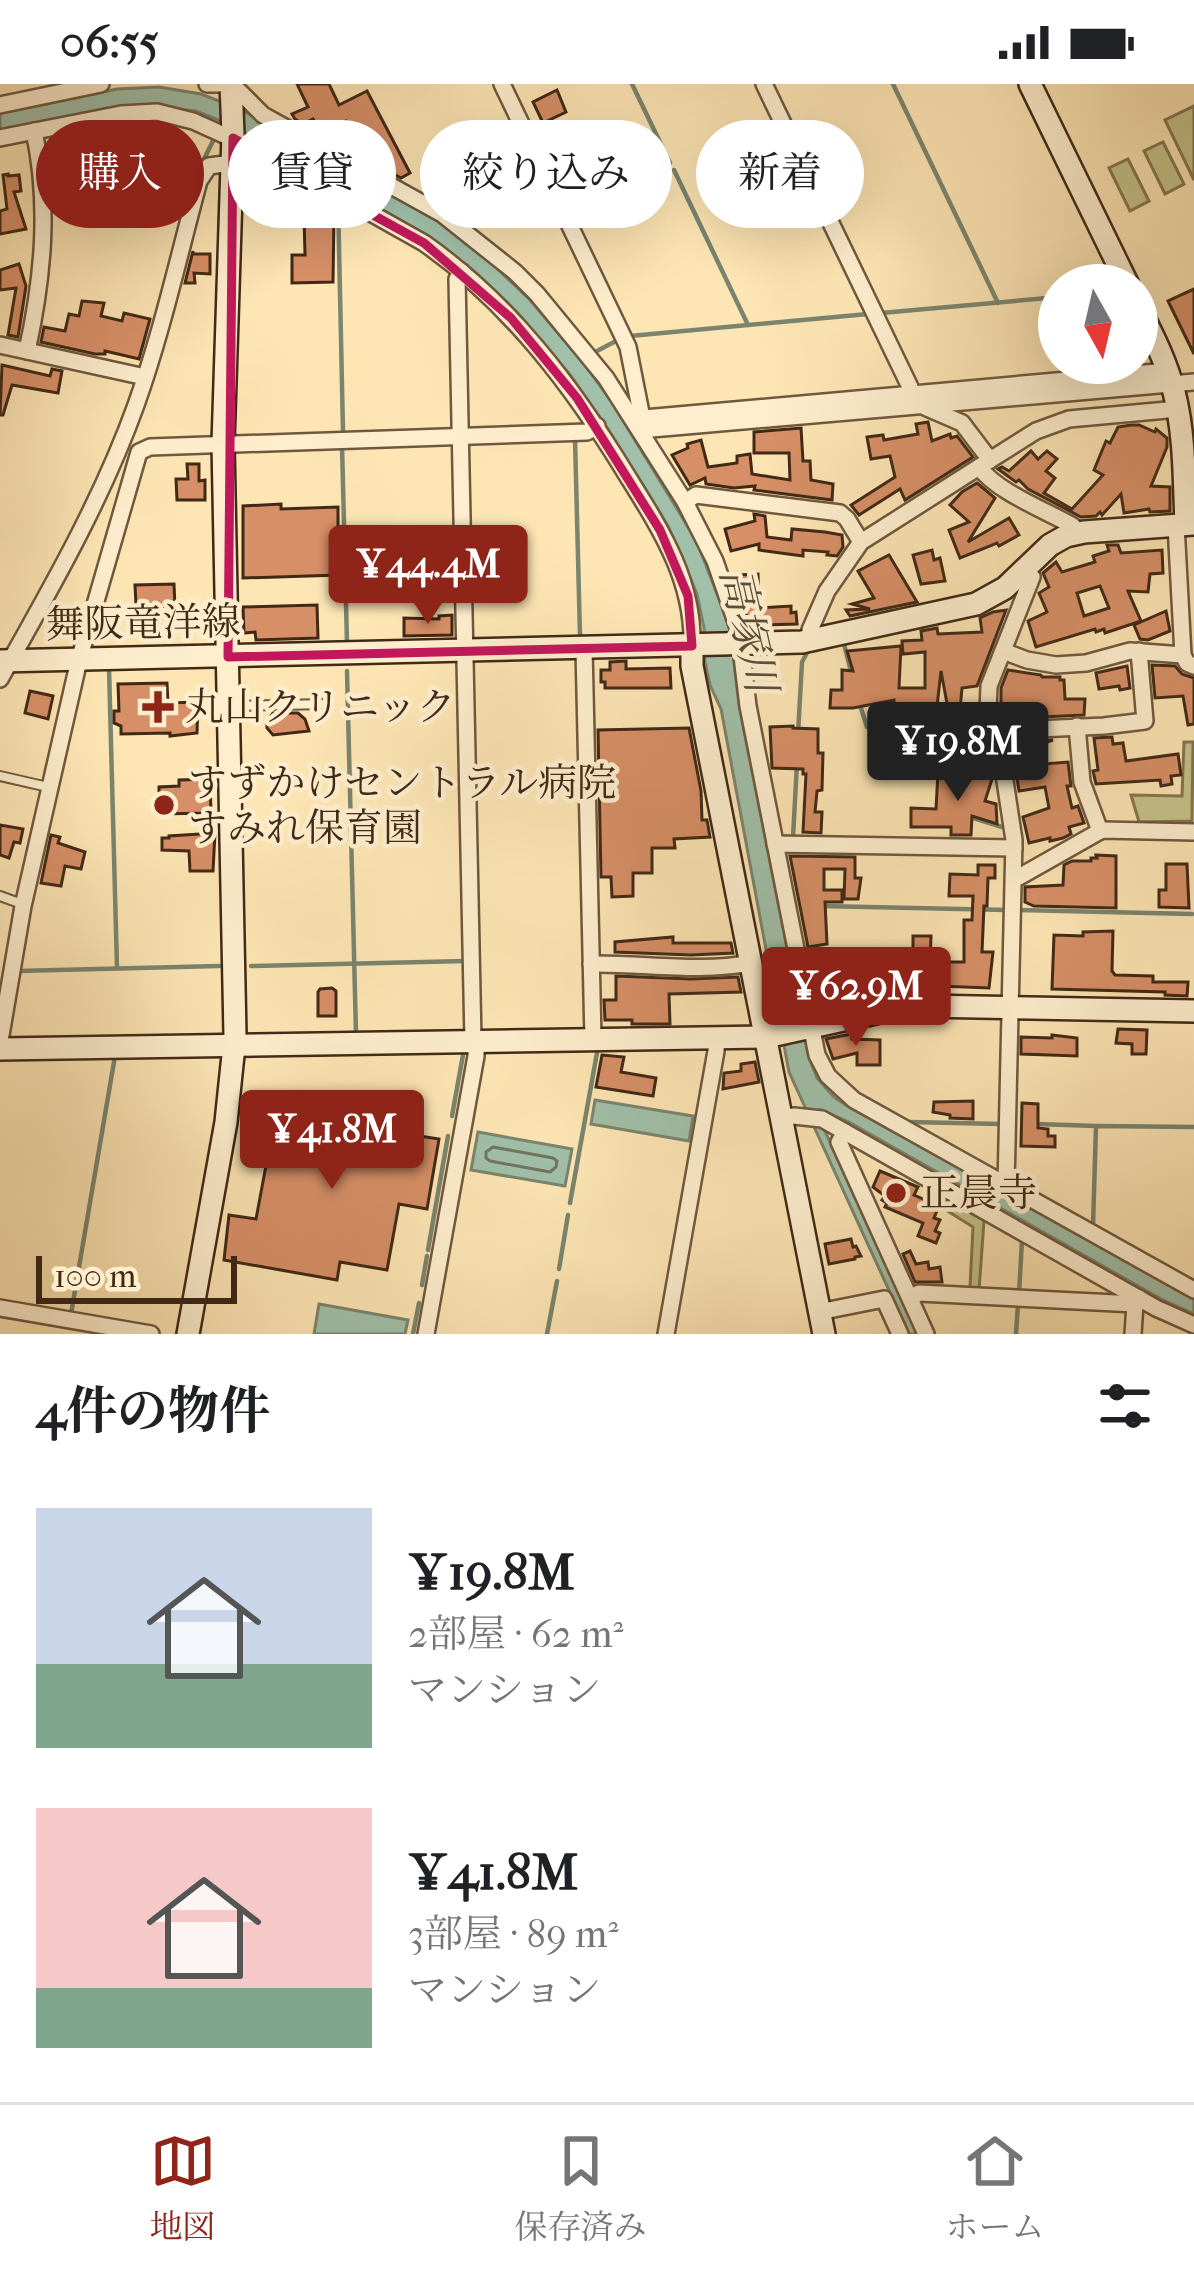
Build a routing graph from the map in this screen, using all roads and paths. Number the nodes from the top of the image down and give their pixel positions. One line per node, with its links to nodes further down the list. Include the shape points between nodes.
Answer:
1 (101, 84): 7 (street)
2 (207, 84): 6 (street)
3 (502, 84): 25 (street, via 628,347)
4 (764, 84): 23 (street)
5 (1030, 84): 16 (street)
6 (229, 88): 9 (street); 25 (street, via 492,251 537,294)
7 (24, 92): 8 (street)
8 (0, 105)
9 (232, 120)
10 (34, 131): 11 (street, via 158,112); 12 (street); 20 (street, via 45,215)
11 (228, 134)
12 (0, 138)
13 (228, 164): 21 (street, via 209,166 199,181)
14 (396, 227): 17 (street)
15 (230, 228): 28 (street)
16 (1118, 264)
17 (463, 272): 26 (street, via 511,317); 27 (street)
18 (1158, 342): 22 (street)
19 (0, 345): 20 (street)
20 (27, 351): 21 (street)
21 (145, 376): 45 (street, via 85,522)
22 (1178, 379): 23 (street); 24 (street)
23 (917, 397): 25 (street); 29 (street, via 962,424)
24 (1178, 409): 29 (street, via 1069,419); 31 (street)
25 (638, 422): 30 (street)
26 (597, 427): 27 (street); 37 (street, via 672,551)
27 (460, 436): 28 (street); 40 (street)
28 (223, 444): 42 (street); 43 (street, via 139,452)
29 (984, 464): 32 (street, via 983,474); 33 (street)
30 (685, 502): 33 (street, via 696,495 840,513); 36 (street, via 715,560)
31 (1185, 524): 32 (street, 舞阪竜洋線); 44 (street)
32 (1075, 534): 34 (street, 舞阪竜洋線, via 1050,544)
33 (861, 542): 35 (street, via 826,591)
34 (1024, 570): 35 (street, 舞阪竜洋線, via 966,608); 41 (street, via 1032,577)
35 (812, 640): 36 (street, 舞阪竜洋線)
36 (737, 645): 37 (street, 舞阪竜洋線); 54 (street)
37 (697, 646): 38 (street, 舞阪竜洋線); 59 (street, via 692,666)
38 (584, 649): 40 (street, 舞阪竜洋線); 60 (street)
39 (1139, 651): 41 (street, via 1056,665); 44 (street); 48 (street, via 1145,721)
40 (464, 652): 42 (street, 舞阪竜洋線); 67 (street)
41 (1003, 652): 49 (street, via 986,704)
42 (228, 657): 43 (street, 舞阪竜洋線); 47 (street)
43 (79, 660): 45 (street, 舞阪竜洋線); 51 (street)
44 (1188, 661)
45 (3, 667)
46 (327, 704): 47 (lane)
47 (229, 706): 69 (street)
48 (1077, 726): 49 (street); 52 (street, via 1082,782)
49 (995, 731): 55 (street)
50 (0, 776): 51 (lane)
51 (49, 788): 58 (street)
52 (1100, 831): 53 (street); 56 (street)
53 (1194, 832)
54 (775, 844): 55 (street); 63 (street)
55 (1014, 848): 56 (street)
56 (1013, 877): 61 (street)
57 (0, 896): 58 (lane)
58 (23, 904): 68 (street)
59 (751, 963): 60 (street); 65 (street)
60 (591, 964): 66 (street)
61 (1010, 1008): 62 (street); 63 (street, via 911,1006); 72 (street)
62 (1194, 1011)
63 (810, 1028): 65 (street); 72 (street, via 822,1066 844,1093)
64 (717, 1036): 65 (street); 66 (street); 82 (street)
65 (772, 1036): 70 (street)
66 (593, 1039): 67 (street)
67 (474, 1041): 69 (street); 81 (street)
68 (0, 1045): 69 (street)
69 (234, 1046): 80 (street)
70 (793, 1118): 71 (street); 77 (street)
71 (845, 1132): 74 (street, via 839,1142); 75 (street)
72 (1006, 1186): 73 (street)
73 (1194, 1290)
74 (910, 1297): 75 (street); 84 (street)
75 (1137, 1301): 78 (street); 85 (street)
76 (0, 1307): 79 (street)
77 (822, 1323): 83 (street, via 884,1299)
78 (1194, 1325)
79 (151, 1334)
80 (188, 1334)
81 (426, 1334)
82 (667, 1334)
83 (900, 1334)
84 (926, 1334)
85 (1133, 1334)

